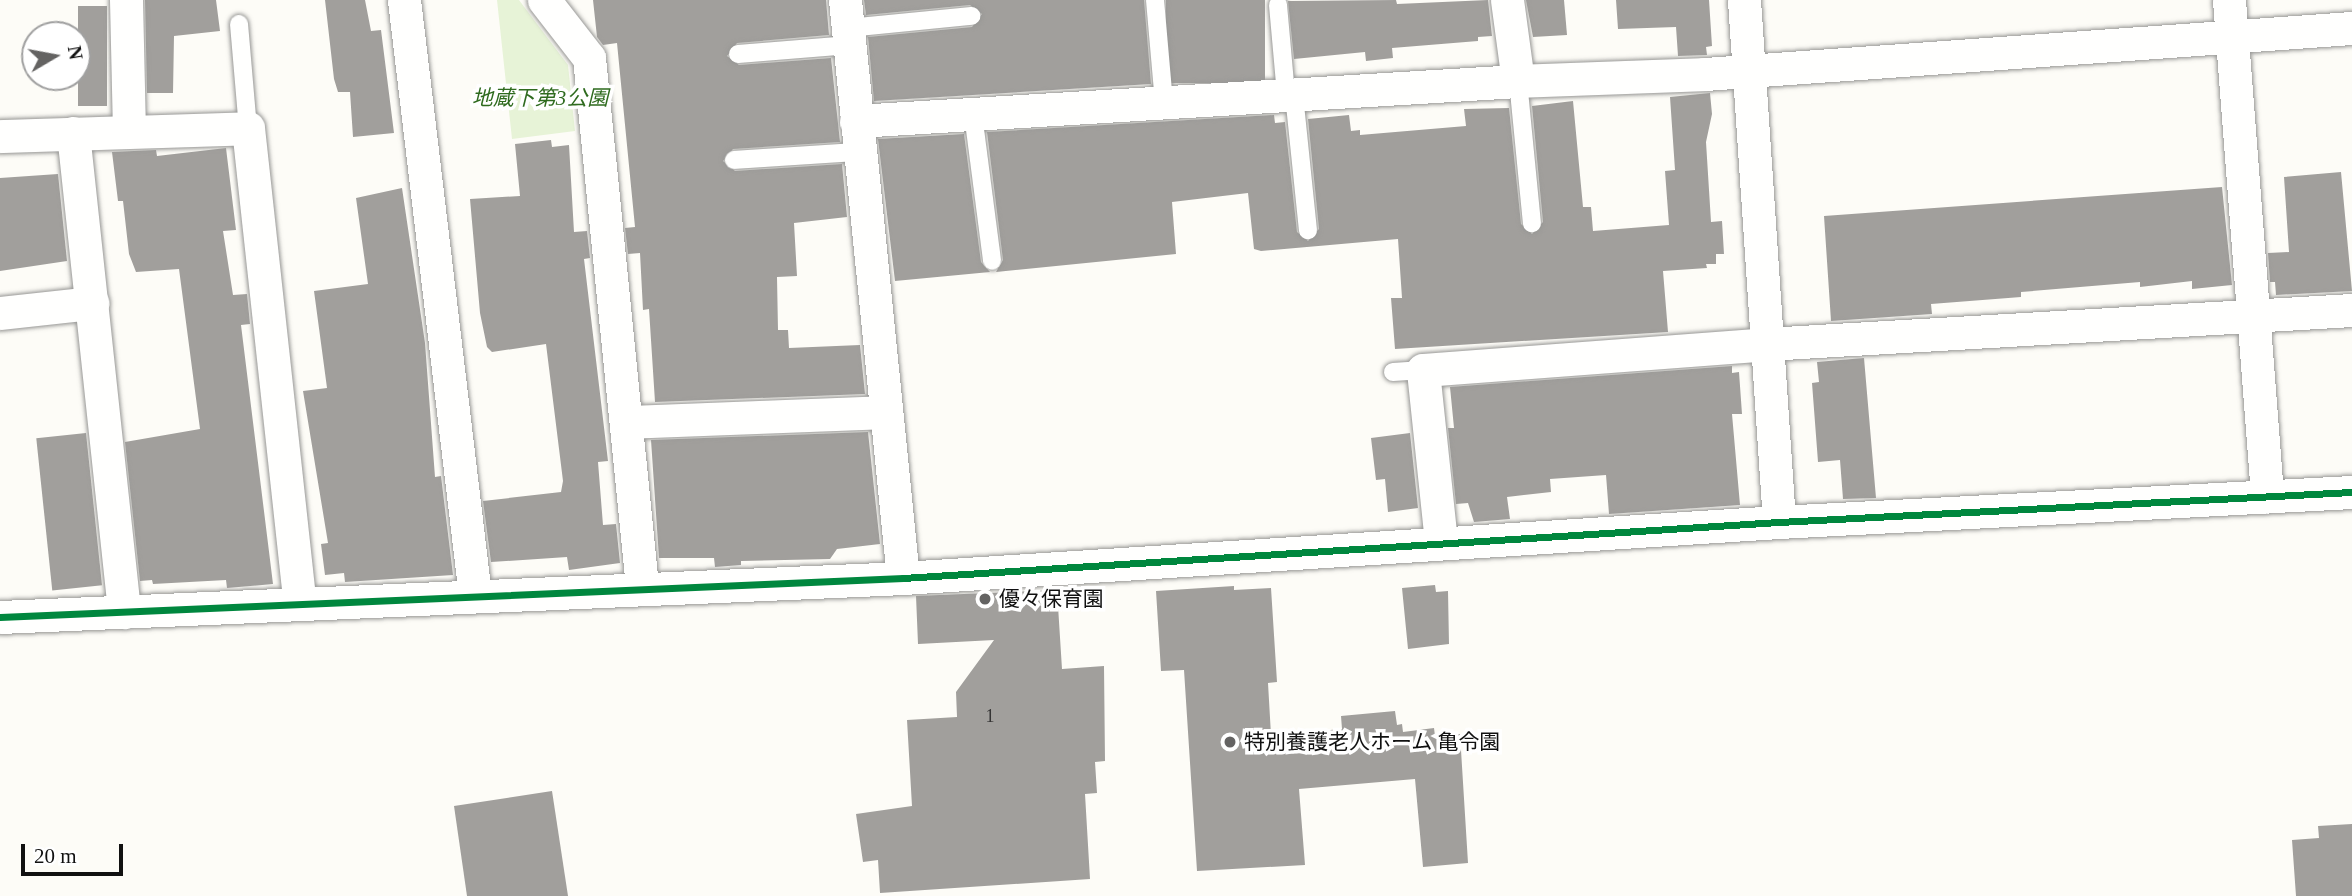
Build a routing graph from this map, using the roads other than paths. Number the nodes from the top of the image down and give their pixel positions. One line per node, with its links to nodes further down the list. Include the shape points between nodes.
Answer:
1 (126, 0): 21 (street)
2 (404, 0): 42 (street)
3 (544, 0): 35 (street, via 589,58)
4 (1155, 0): 18 (lane)
5 (1507, 0): 16 (street)
6 (1744, 0): 15 (street)
7 (2229, 0): 13 (street)
8 (1278, 5): 17 (lane)
9 (971, 16): 11 (lane)
10 (239, 24): 20 (lane)
11 (848, 24): 14 (lane); 24 (street)
12 (2352, 28): 13 (street)
13 (2232, 36): 15 (street); 32 (street)
14 (738, 54)
15 (1749, 71): 16 (street); 33 (street)
16 (1518, 81): 17 (street); 26 (lane)
17 (1290, 95): 18 (street); 27 (lane)
18 (1164, 102): 19 (street)
19 (973, 114): 24 (street); 28 (lane)
20 (248, 128): 21 (street); 43 (street)
21 (129, 131): 22 (street)
22 (73, 133): 23 (street); 29 (street)
23 (0, 136)
24 (858, 136): 25 (lane); 34 (street)
25 (734, 160)
26 (1532, 223)
27 (1308, 230)
28 (992, 261)
29 (92, 303): 31 (street); 44 (street)
30 (2352, 310): 32 (street)
31 (0, 313)
32 (2253, 316): 33 (street); 37 (street)
33 (1766, 344): 38 (street); 39 (street, via 1408,371)
34 (885, 412): 35 (street); 40 (street)
35 (627, 422): 41 (street)
36 (2352, 492): 37 (street)
37 (2267, 497): 38 (street)
38 (1779, 522): 39 (street)
39 (1441, 542): 40 (street)
40 (903, 578): 41 (street)
41 (642, 586): 42 (street)
42 (475, 595): 43 (street)
43 (300, 603): 44 (street)
44 (124, 611): 45 (street)
45 (0, 617)

